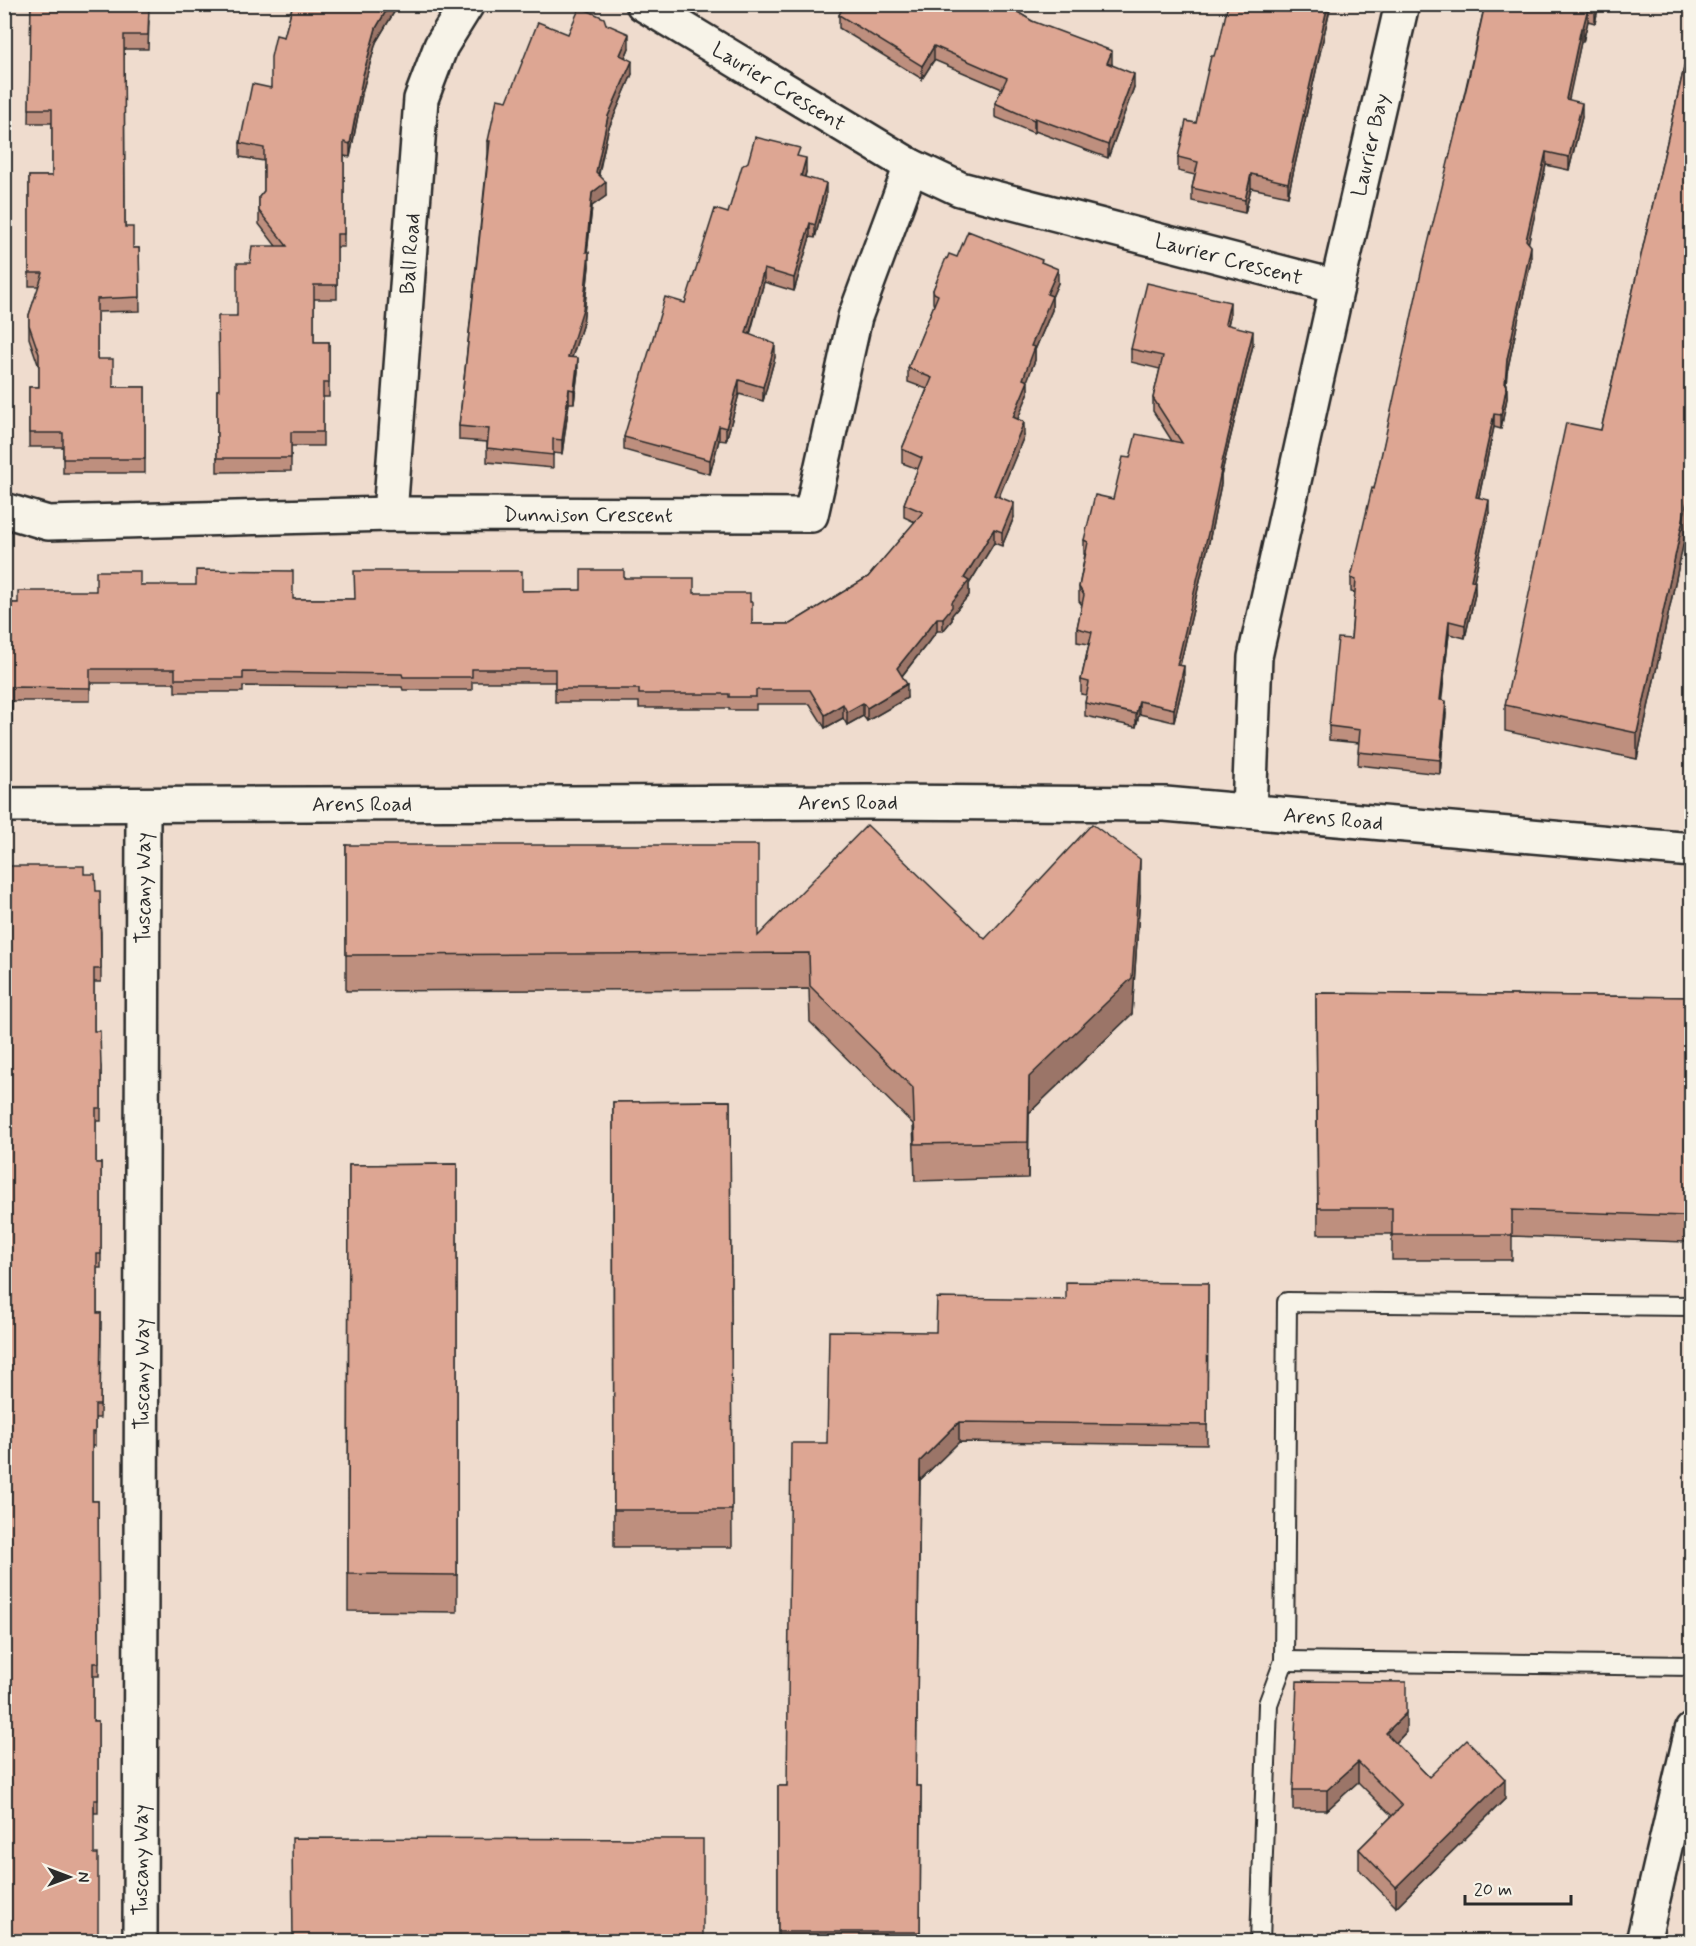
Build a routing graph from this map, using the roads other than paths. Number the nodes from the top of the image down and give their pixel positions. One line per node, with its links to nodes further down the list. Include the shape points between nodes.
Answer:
1 (467, 4): 7 (street, Ball Road, via 441,46 421,99)
2 (643, 4): 4 (street, Laurier Crescent)
3 (1402, 4): 5 (street, Laurier Bay)
4 (911, 166): 5 (street, Laurier Crescent, via 960,189); 7 (street, Dunnison Crescent, via 855,317 811,515)
5 (1337, 287): 10 (street, via 1255,657)
6 (4, 510): 7 (street, Dunnison Crescent, via 48,523)
7 (390, 514)
8 (4, 805): 9 (street, Arens Road)
9 (143, 806): 10 (street, Arens Road, via 880,802 1165,804); 16 (street, Tuscany Way)
10 (1249, 810): 11 (street, Arens Road)
11 (1692, 850)
12 (1692, 1306): 13 (lane, via 1287,1302)
13 (1284, 1661): 14 (lane); 17 (lane, via 1268,1704)
14 (1692, 1666)
15 (1692, 1730): 18 (street)
16 (140, 1941)
17 (1260, 1941)
18 (1643, 1941)

